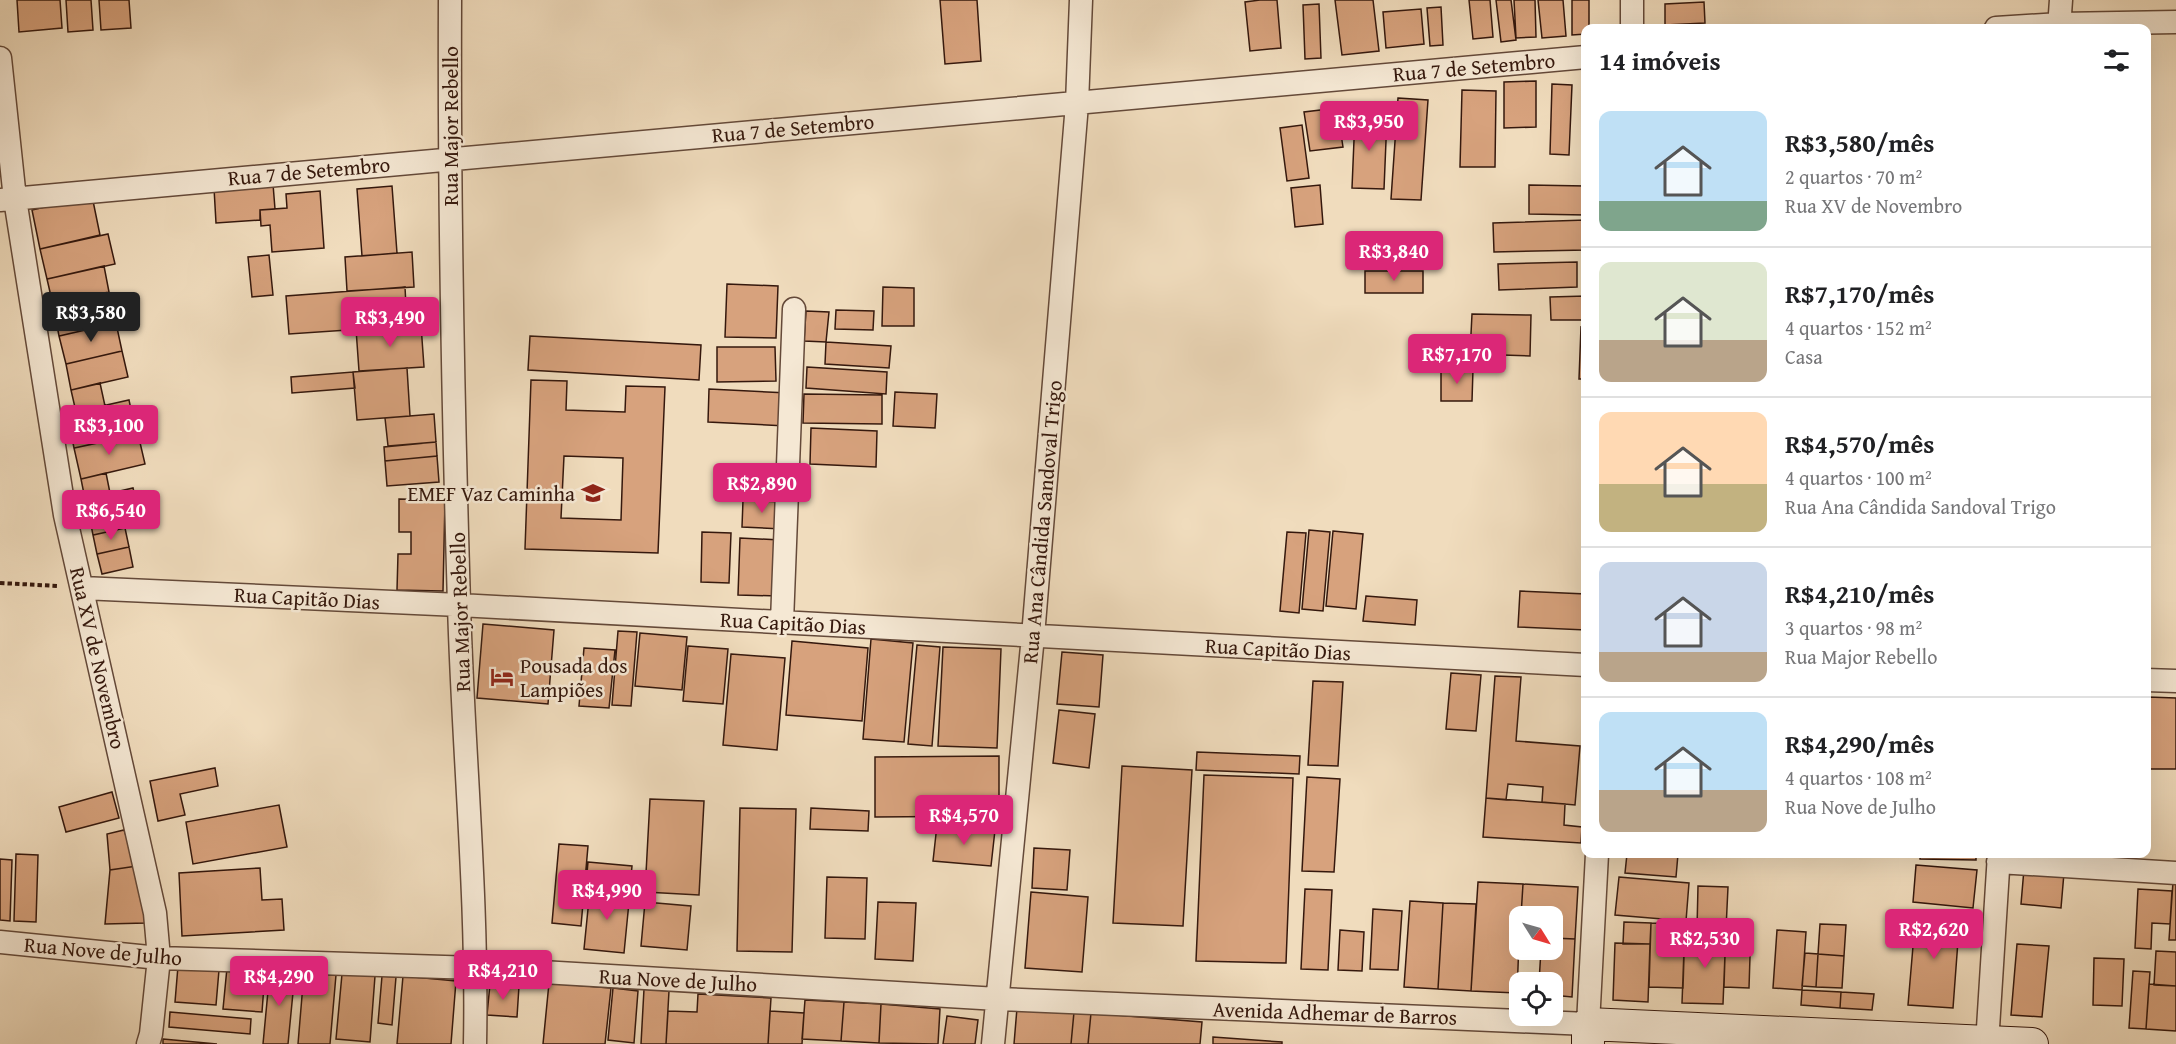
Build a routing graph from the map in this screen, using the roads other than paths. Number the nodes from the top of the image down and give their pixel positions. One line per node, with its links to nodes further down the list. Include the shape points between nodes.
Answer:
1 (450, 0): 12 (street, Rua Major Rebello)
2 (1081, 0): 11 (street, Rua Ana Cândida Sandoval Trigo)
3 (1632, 0): 6 (street)
4 (2061, 0): 7 (street)
5 (2176, 22): 8 (street)
6 (1632, 24)
7 (2059, 24)
8 (2118, 24)
9 (0, 57): 13 (street, Rua XV de Novembro)
10 (1581, 57): 11 (street, Rua 7 de Setembro)
11 (1077, 104): 12 (street, Rua 7 de Setembro); 18 (street, Rua Ana Cândida Sandoval Trigo)
12 (449, 158): 13 (street, Rua 7 de Setembro); 16 (street, Rua Major Rebello)
13 (8, 199): 15 (street, Rua XV de Novembro)
14 (794, 309): 17 (street)
15 (82, 588): 16 (street, Rua Capitão Dias); 26 (street, Rua XV de Novembro, via 155,913)
16 (459, 605): 17 (street, Rua Capitão Dias); 27 (street, Rua Major Rebello)
17 (782, 622): 18 (street, Rua Capitão Dias)
18 (1033, 636): 19 (street, Rua Capitão Dias); 28 (street, Rua Ana Cândida Sandoval Trigo)
19 (1581, 665)
20 (2151, 680): 21 (street)
21 (2176, 681)
22 (1597, 858): 29 (street)
23 (1998, 858): 24 (street); 30 (street)
24 (2176, 873)
25 (0, 942): 26 (street, Rua Nove de Julho)
26 (159, 958): 27 (street, Rua Nove de Julho); 31 (street, Rua XV de Novembro)
27 (476, 968): 28 (street, Rua Nove de Julho); 32 (street, Rua Major Rebello)
28 (998, 999): 29 (street, Avenida Adhemar de Barros); 33 (street, Rua Ana Cândida Sandoval Trigo)
29 (1588, 1034): 30 (main road, Avenida Adhemar de Barros)
30 (1988, 1042): 34 (main road, Avenida Adhemar de Barros)
31 (148, 1044)
32 (475, 1044)
33 (993, 1044)
34 (2032, 1044)

